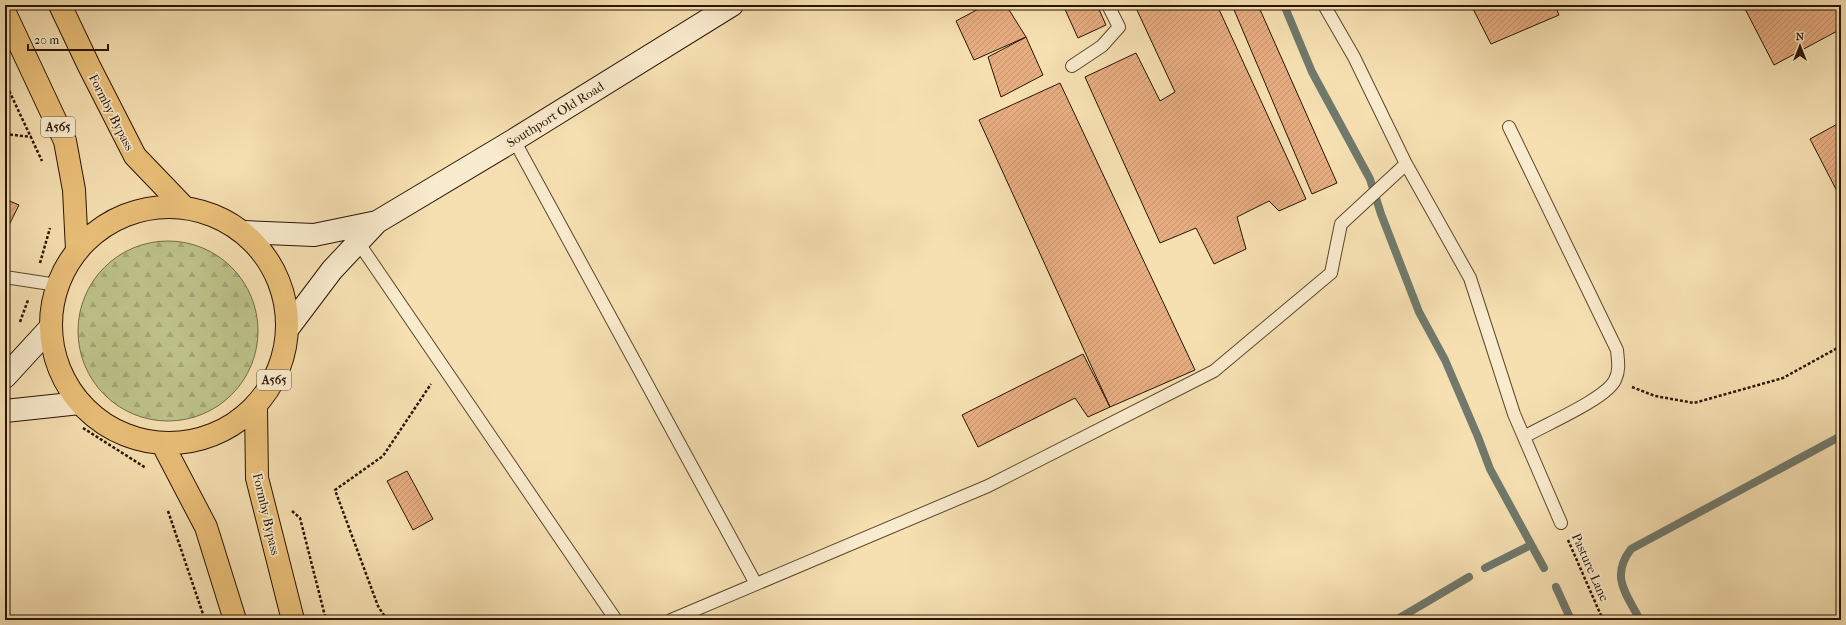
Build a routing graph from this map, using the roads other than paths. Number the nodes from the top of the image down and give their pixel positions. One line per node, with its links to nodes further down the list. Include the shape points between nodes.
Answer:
1 (60, 5): 10 (highway, Formby Bypass, via 135,156)
2 (732, 5): 8 (street, Southport Old Road)
3 (1108, 5): 6 (lane, via 1119,27 1102,46)
4 (1324, 5): 9 (lane, via 1354,57)
5 (5, 13): 14 (highway, A565, via 65,141 74,190)
6 (1072, 66)
7 (1509, 127): 23 (lane, via 1617,350 1619,366 1615,381 1605,394)
8 (514, 140): 11 (street, Southport Old Road); 26 (lane)
9 (1406, 164): 23 (lane, via 1470,278 1514,414); 26 (lane, via 1341,224 1331,273 1214,371 988,486)
10 (183, 206): 12 (highway, A565, via 215,215); 14 (highway, A565, via 143,208 106,224)
11 (377, 222): 12 (street, via 314,235); 13 (street)
12 (244, 232): 17 (highway, A565, via 268,259 278,278 284,291)
13 (358, 242): 17 (street, via 332,270); 29 (lane)
14 (77, 250): 16 (highway, A565)
15 (5, 277): 16 (lane)
16 (57, 285): 18 (highway, A565, via 51,306)
17 (289, 327): 21 (highway, A565, via 284,356 273,383)
18 (50, 328): 19 (street); 20 (highway, A565, via 58,368)
19 (5, 378)
20 (80, 403): 22 (street); 24 (highway, A565, via 103,424 131,437)
21 (256, 406): 24 (highway, A565, via 228,428 196,440); 28 (highway, Formby Bypass / A565, via 257,478)
22 (5, 411)
23 (1524, 436): 25 (lane)
24 (162, 443): 27 (highway, via 206,527)
25 (1560, 523)
26 (756, 584): 30 (lane)
27 (235, 620)
28 (293, 620)
29 (616, 620)
30 (671, 620)

